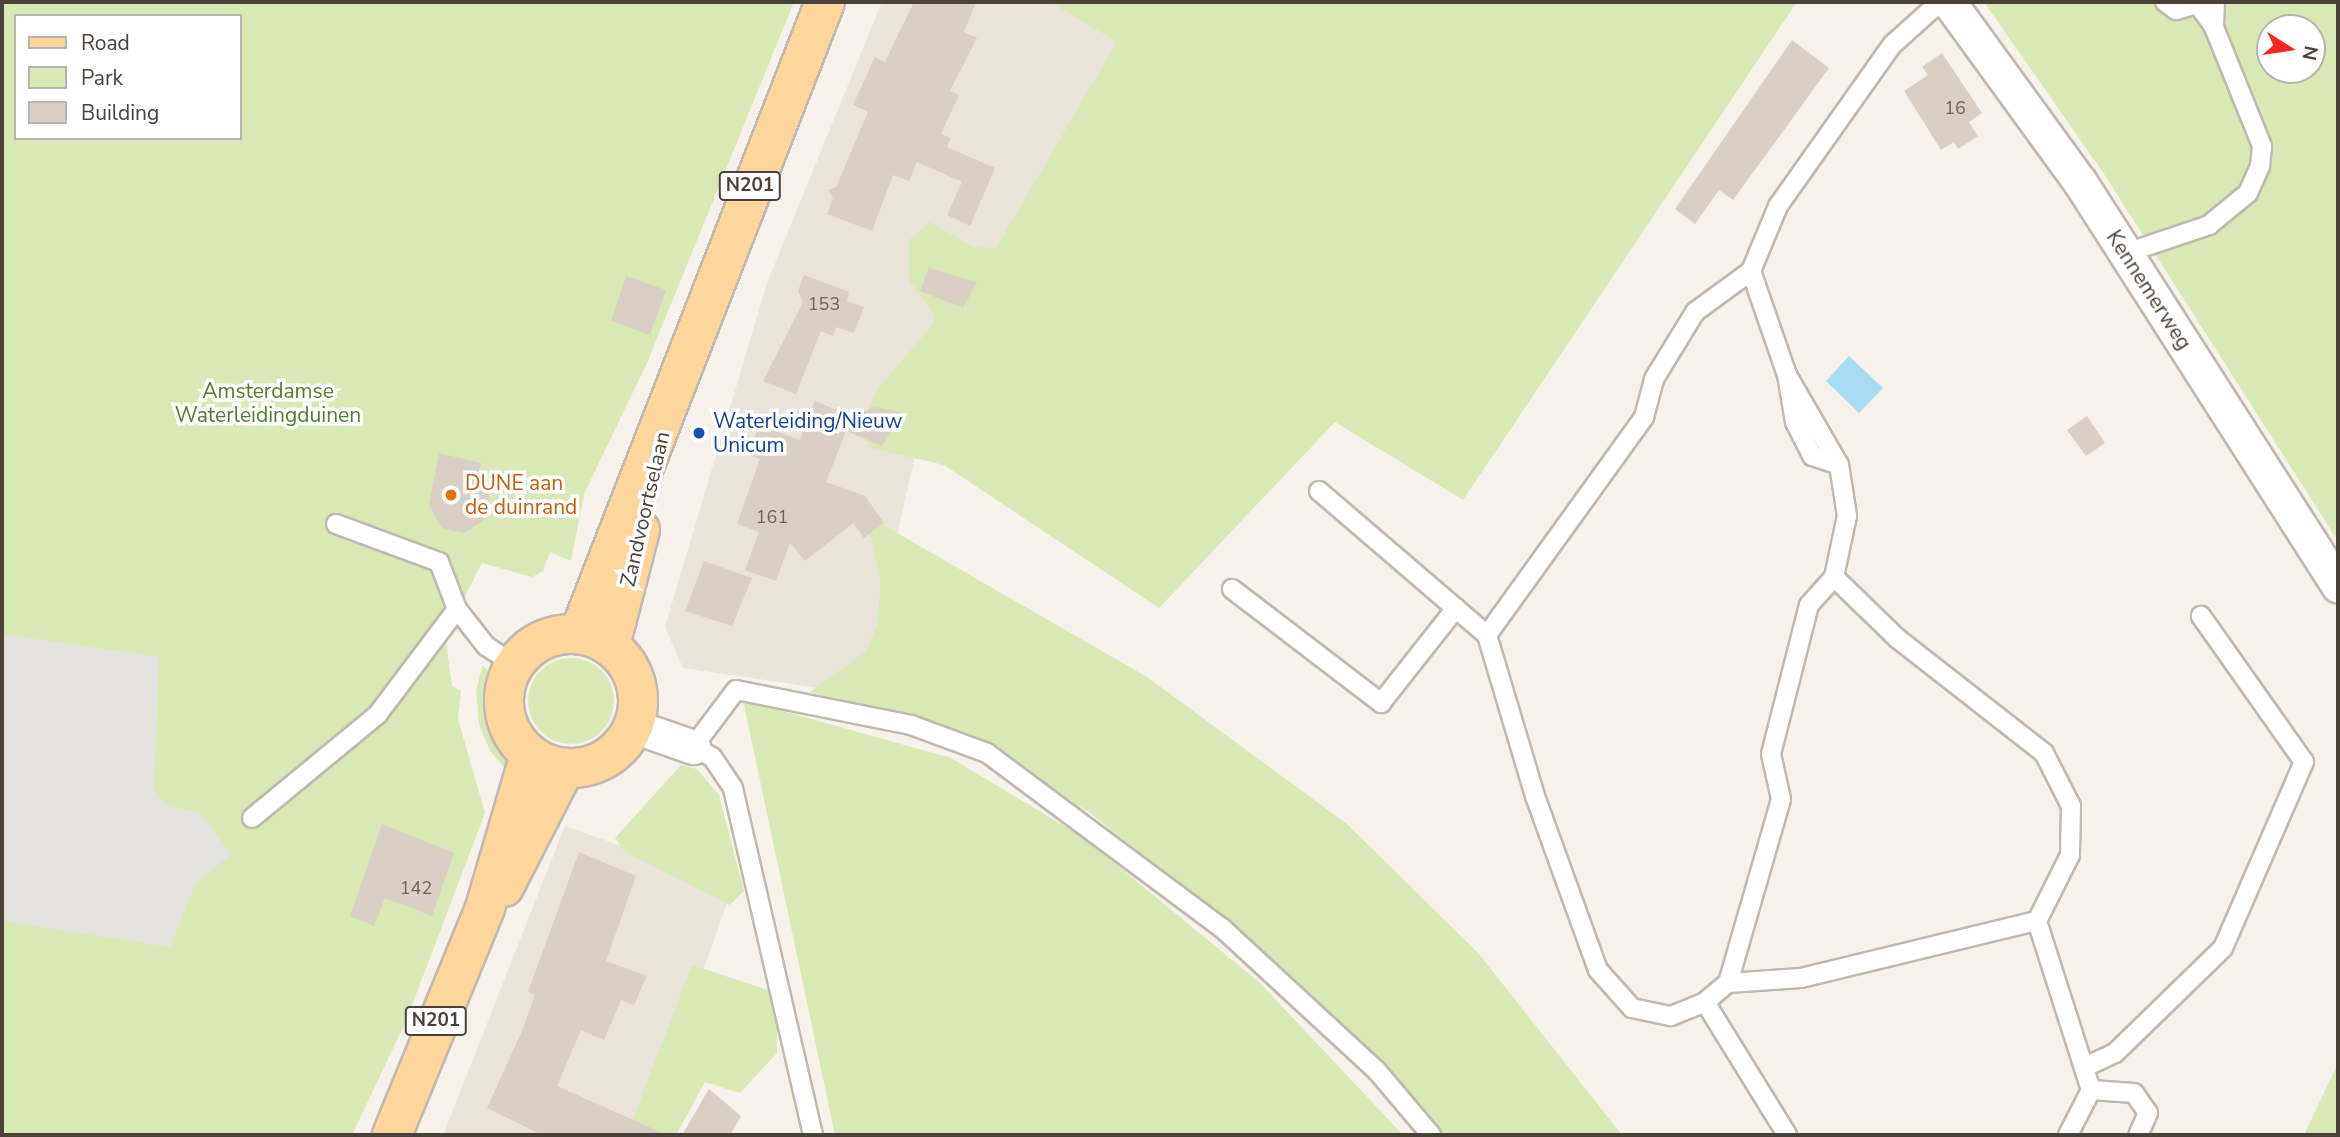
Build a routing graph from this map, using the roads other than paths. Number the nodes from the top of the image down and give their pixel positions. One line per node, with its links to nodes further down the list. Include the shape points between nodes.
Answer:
1 (825, 2): 17 (main road, Zandvoortselaan / N201, via 677,371)
2 (1940, 2): 7 (lane, via 1892,45 1778,206)
3 (1949, 2): 6 (street, Kennemerweg)
4 (2165, 2): 5 (lane, via 2176,10)
5 (2203, 3): 6 (lane, via 2262,146 2260,166 2248,193 2209,225)
6 (2126, 253): 11 (street, Kennemerweg)
7 (1751, 271): 10 (lane, via 1787,375 1795,422 1812,456 1839,465 1847,516); 16 (lane, via 1695,312 1654,379 1644,417)
8 (1319, 491): 13 (lane)
9 (336, 524): 14 (lane, via 439,562)
10 (1834, 577): 23 (lane, via 1898,639 2044,753 2071,806 2070,855); 24 (lane, via 1809,605 1771,754 1781,799)
11 (2338, 585)
12 (1232, 589): 13 (lane, via 1381,703)
13 (1456, 608): 16 (lane)
14 (457, 609): 18 (lane, via 486,646); 22 (lane, via 377,714)
15 (2201, 616): 26 (lane, via 2304,762 2223,948 2115,1053)
16 (1487, 635): 25 (lane, via 1535,796 1598,970 1632,1007 1671,1016)
17 (595, 640): 18 (main road, via 541,641); 19 (main road, via 636,686)
18 (515, 665): 21 (main road, via 506,712)
19 (633, 726): 20 (street); 21 (main road, via 611,754)
20 (693, 747): 29 (lane, via 712,757 733,788); 30 (lane, via 736,690 911,725 987,753 1222,928 1377,1071)
21 (547, 761): 28 (main road, N201)
22 (252, 818)
23 (2037, 921): 24 (lane, via 1801,978); 26 (lane)
24 (1728, 983): 25 (lane)
25 (1706, 1002): 31 (lane)
26 (2087, 1066): 27 (lane)
27 (2091, 1090): 32 (lane); 33 (lane, via 2134,1093 2148,1113)
28 (392, 1135)
29 (813, 1135)
30 (1431, 1135)
31 (1787, 1135)
32 (2068, 1135)
33 (2138, 1135)

